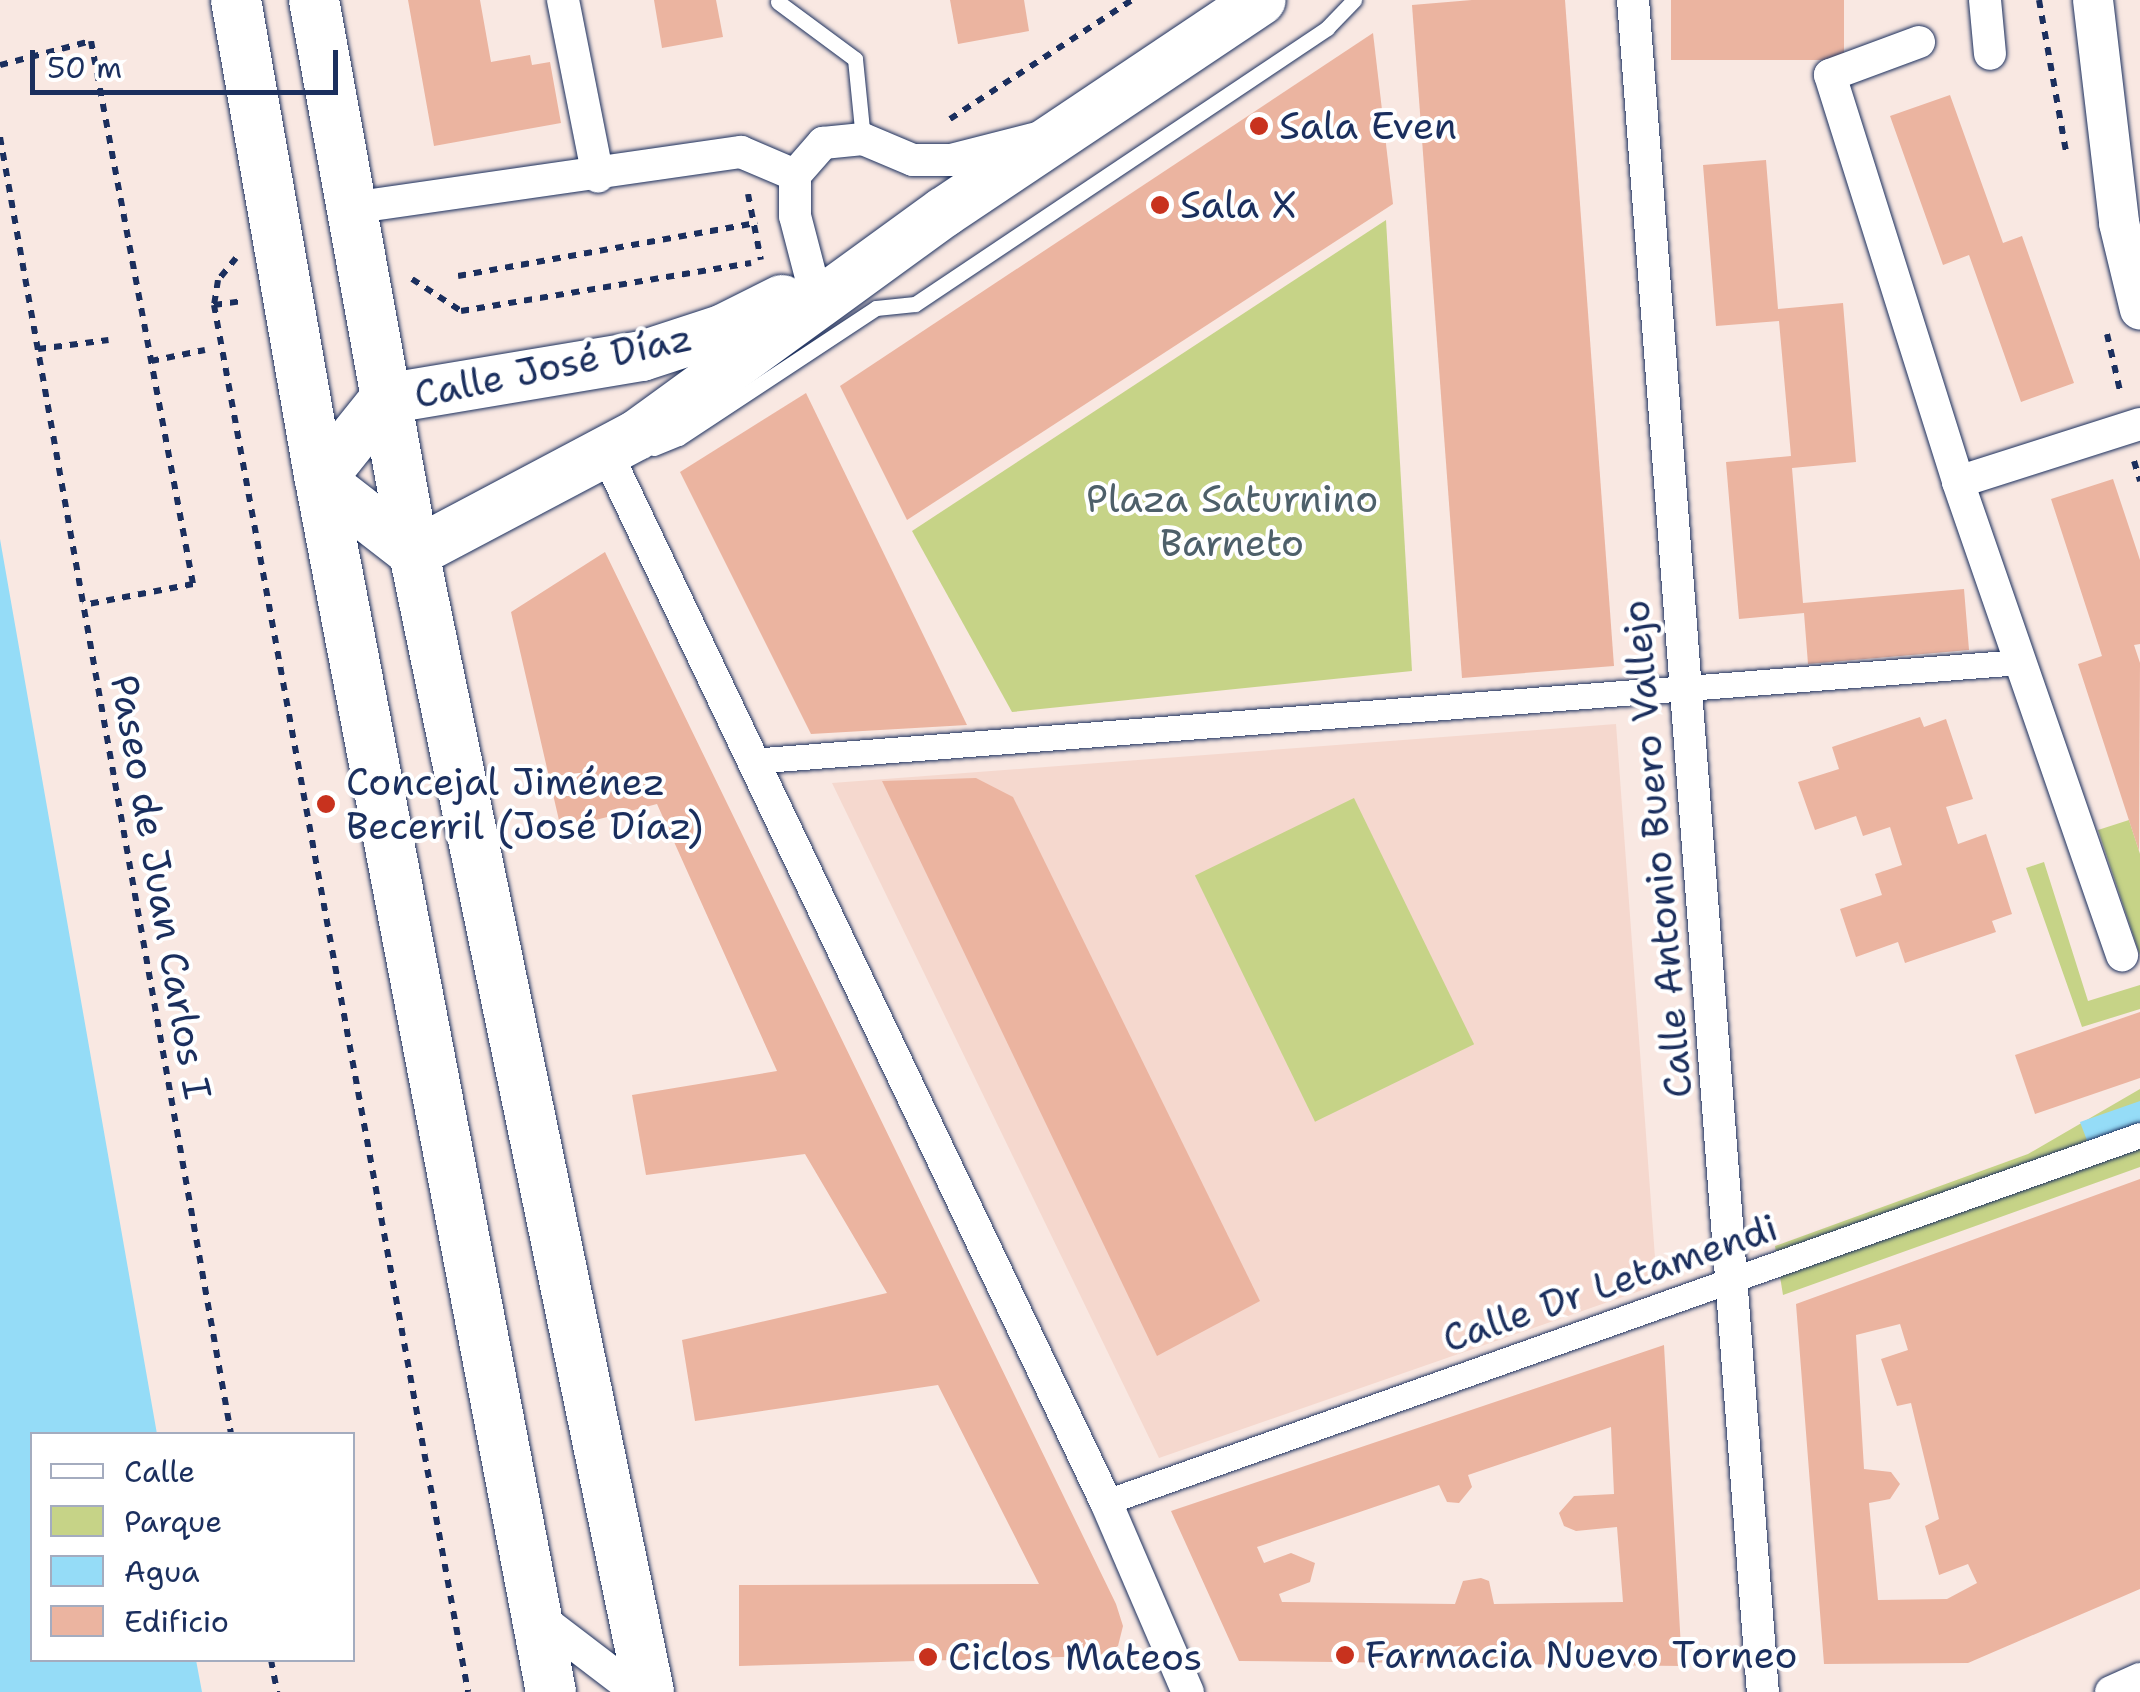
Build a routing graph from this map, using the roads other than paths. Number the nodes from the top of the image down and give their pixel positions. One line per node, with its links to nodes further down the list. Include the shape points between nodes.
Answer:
1 (236, 0): 23 (main road)
2 (314, 0): 16 (main road)
3 (563, 0): 15 (street)
4 (1261, 0): 12 (main road, Calle José Díaz)
5 (1354, 0): 22 (lane, via 1327,28 915,304 876,308 852,321 680,438 649,450)
6 (1633, 0): 27 (street, Calle Antonio Buero Vallejo)
7 (1985, 0): 11 (street)
8 (2093, 0): 19 (street, via 2119,223)
9 (778, 2): 13 (lane, via 854,60)
10 (1919, 42): 24 (street, via 1830,75)
11 (1990, 54)
12 (1071, 129): 13 (street, via 951,160 913,160); 17 (main road, Calle José Díaz)
13 (863, 139): 14 (street, via 823,143)
14 (795, 175): 15 (street, via 740,152); 18 (street, via 795,216)
15 (598, 177): 16 (street)
16 (351, 208): 20 (main road)
17 (944, 212): 18 (main road, Calle José Díaz); 22 (main road, Calle José Díaz)
18 (812, 285): 20 (main road, Calle José Díaz, via 724,329 642,356)
19 (2140, 310)
20 (386, 400): 23 (main road, Calle José Díaz); 25 (main road)
21 (2140, 424): 24 (street)
22 (606, 452): 25 (main road, Calle José Díaz); 28 (street)
23 (320, 480): 25 (main road); 33 (main road)
24 (1958, 482): 26 (street)
25 (414, 552): 37 (main road)
26 (2021, 662): 27 (street); 29 (street)
27 (1684, 692): 28 (street); 31 (street, Calle Antonio Buero Vallejo)
28 (751, 761): 32 (street)
29 (2122, 955)
30 (2140, 1135): 31 (street, Calle Dr Letamendi)
31 (1732, 1280): 32 (street, Calle Dr Letamendi); 39 (street, Calle Antonio Buero Vallejo)
32 (1106, 1502): 38 (street)
33 (536, 1614): 35 (main road); 36 (street)
34 (2140, 1680): 40 (street)
35 (551, 1692)
36 (638, 1692)
37 (648, 1692)
38 (1188, 1692)
39 (1762, 1692)
40 (2111, 1692)

